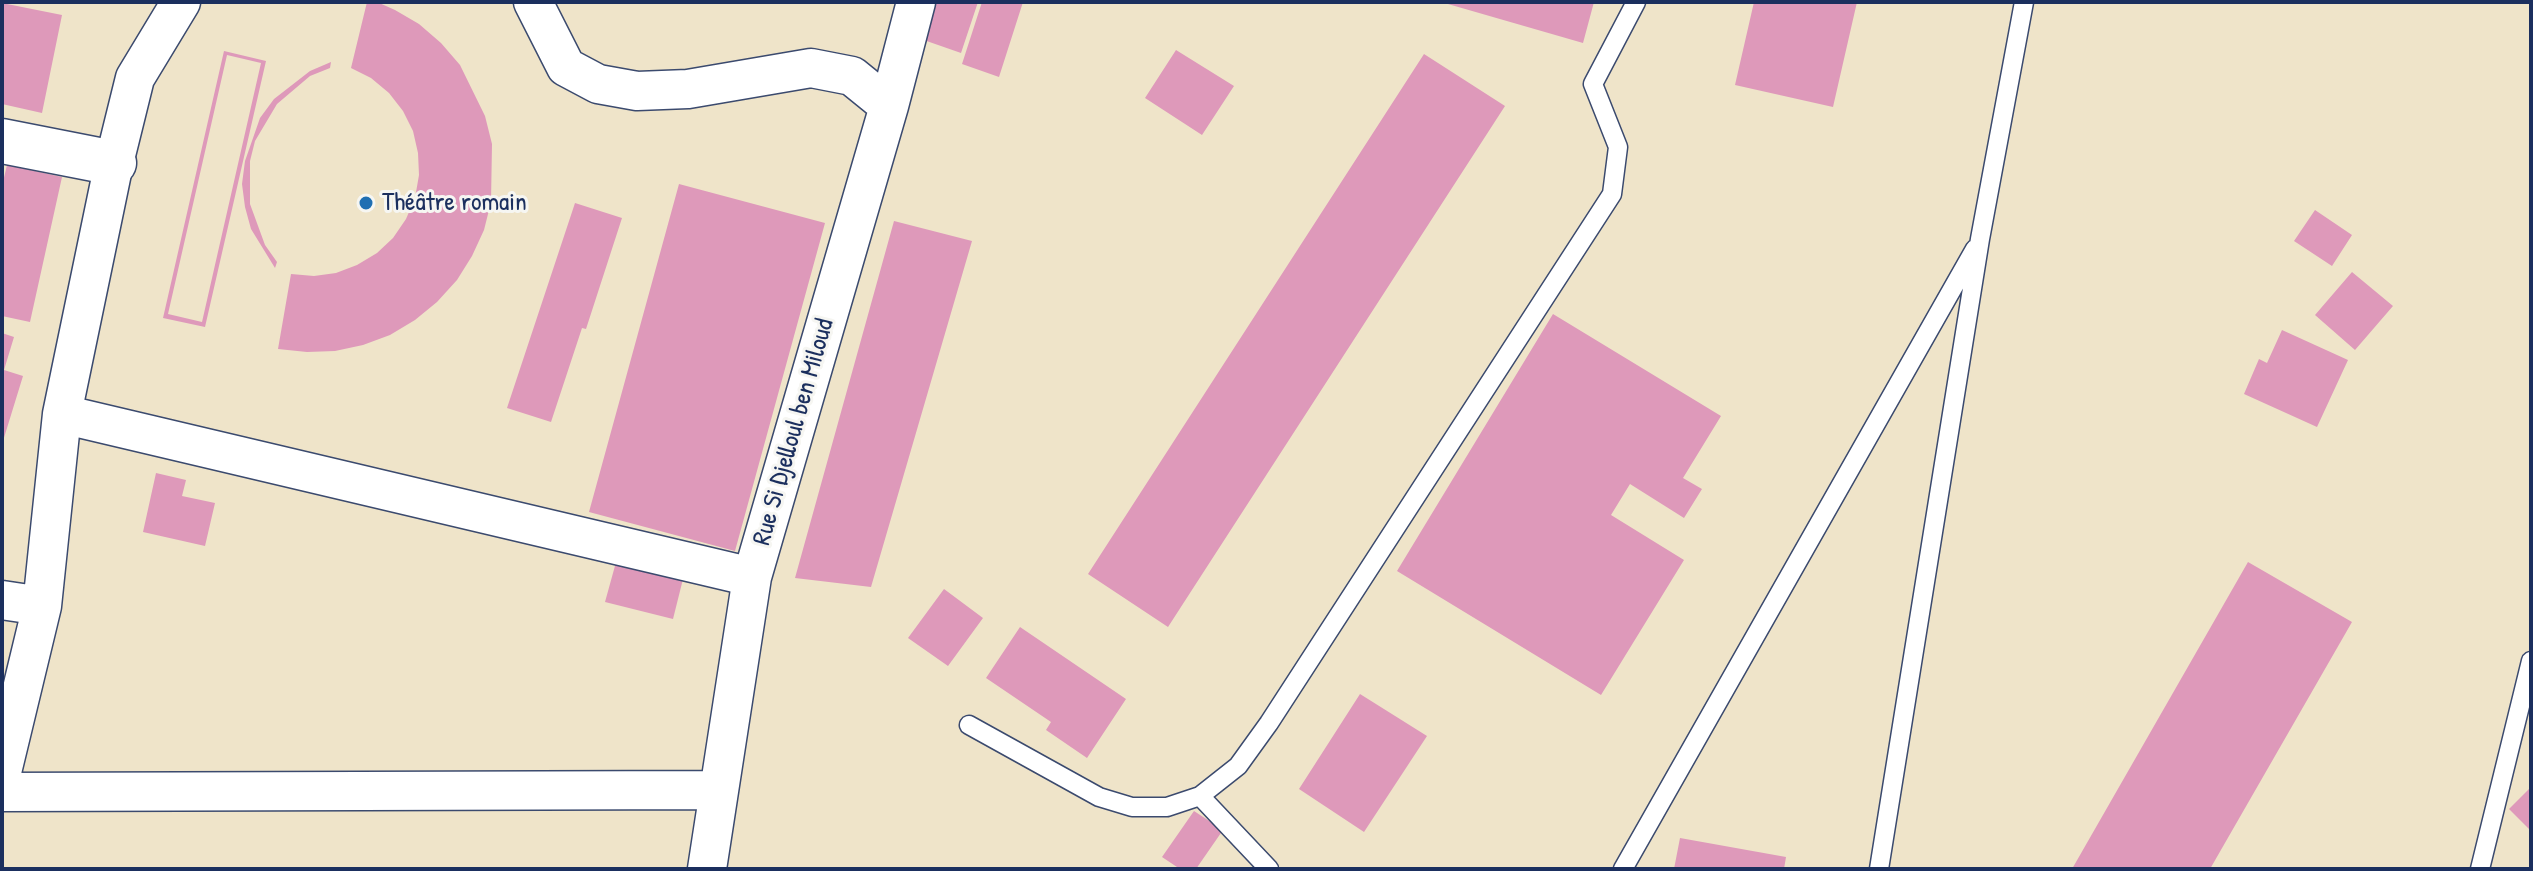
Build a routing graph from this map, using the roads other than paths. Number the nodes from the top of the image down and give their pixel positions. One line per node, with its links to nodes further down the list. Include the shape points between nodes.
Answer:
1 (533, 2): 7 (street, via 566,67 598,84 637,91 688,89 811,68)
2 (916, 2): 6 (street, Rue Si Djelloul ben Miloud)
3 (1636, 2): 21 (lane, via 1593,84 1618,147 1612,194 1269,723 1238,766)
4 (2024, 2): 11 (lane)
5 (171, 4): 10 (street, via 135,78)
6 (902, 53): 7 (street); 8 (street, Rue Si Djelloul ben Miloud)
7 (852, 76): 8 (street)
8 (889, 106): 13 (street, Rue Si Djelloul ben Miloud)
9 (2, 141): 10 (street)
10 (114, 163): 12 (street)
11 (1980, 239): 24 (lane); 25 (lane)
12 (62, 414): 13 (street); 15 (street)
13 (752, 577): 19 (street, Rue Si Djelloul ben Miloud)
14 (2, 600): 15 (street)
15 (42, 606): 18 (street)
16 (2531, 661): 26 (lane)
17 (969, 725): 21 (lane, via 1099,797 1132,807 1167,807)
18 (2, 772)
19 (719, 790): 20 (street); 22 (street, Rue Si Djelloul ben Miloud)
20 (2, 792)
21 (1200, 796): 23 (lane)
22 (707, 869)
23 (1269, 869)
24 (1623, 869)
25 (1879, 869)
26 (2480, 869)

